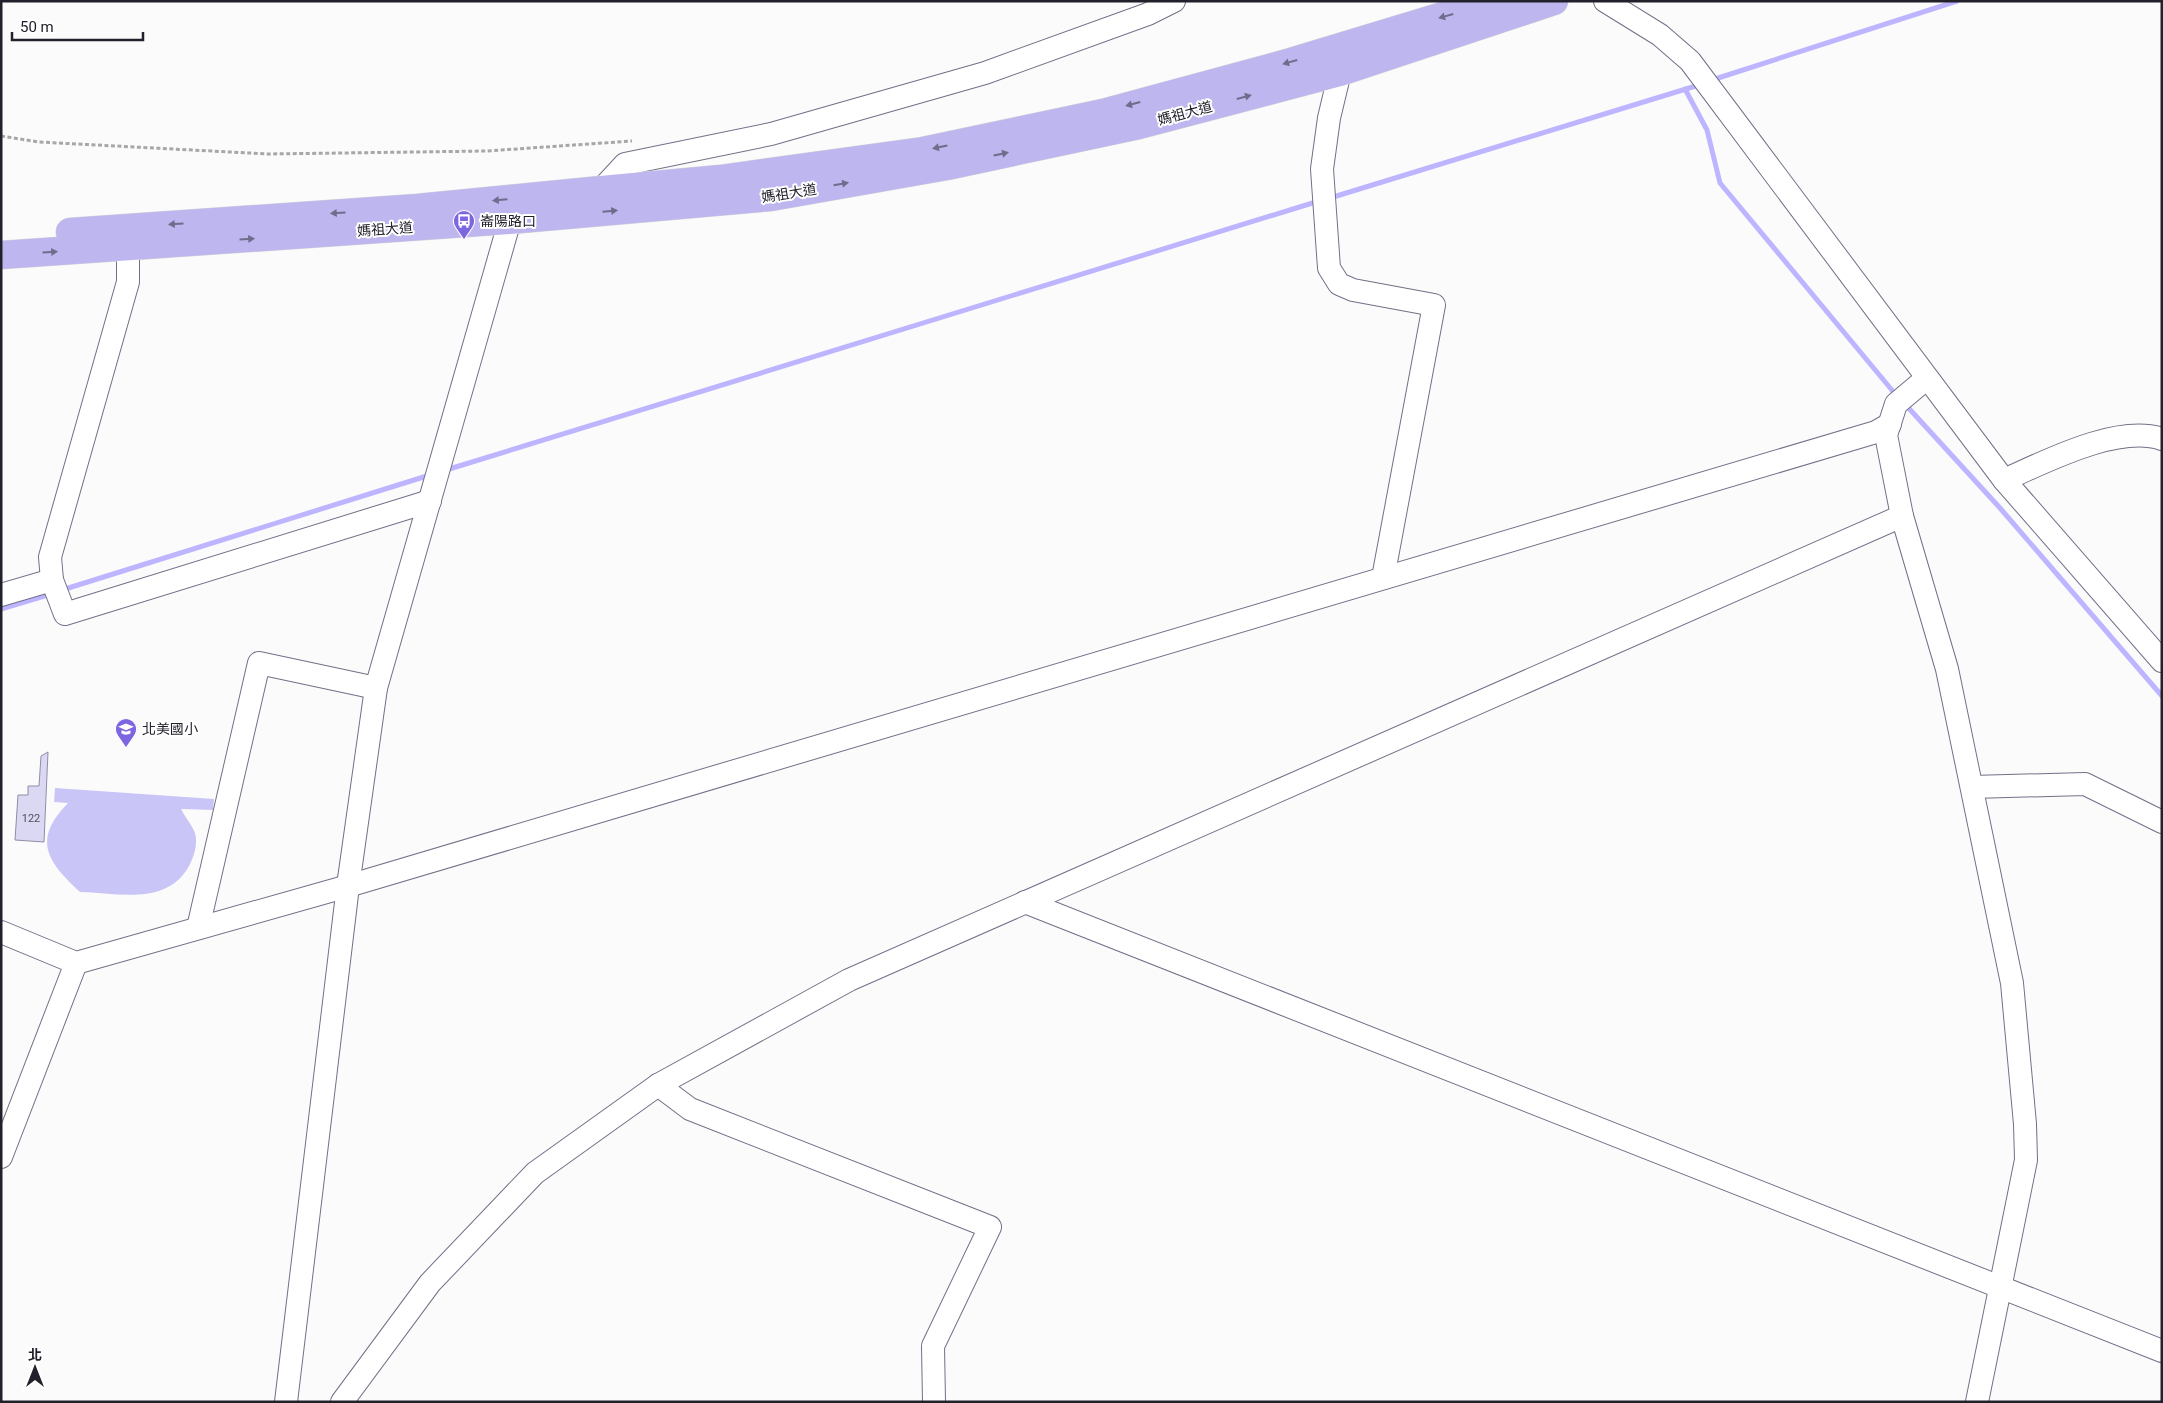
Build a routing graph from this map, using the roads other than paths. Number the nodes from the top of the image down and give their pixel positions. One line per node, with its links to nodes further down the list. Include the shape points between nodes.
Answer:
1 (1174, 1): 6 (street, via 1148,14 985,73 771,134 625,164)
2 (1492, 1): 5 (main road, 媽祖大道, one-way to 5)
3 (1554, 1): 5 (main road, 媽祖大道)
4 (1605, 1): 11 (street, via 1660,35 1690,61)
5 (1336, 61): 6 (main road, 媽祖大道, one-way to 6, via 923,151 720,179); 7 (main road, 媽祖大道, one-way to 5, via 771,197 888,176 1139,125); 17 (street, via 1322,169 1329,268 1339,284 1353,290 1434,304)
6 (601, 190): 7 (street); 8 (main road, 媽祖大道, one-way to 8, via 417,208)
7 (510, 220): 9 (main road, 媽祖大道, one-way to 7); 15 (street)
8 (1, 236)
9 (128, 247): 10 (main road, 媽祖大道, one-way to 9); 18 (street, via 128,282 50,558)
10 (1, 255)
11 (1927, 378): 12 (street, via 1896,404); 14 (street)
12 (1890, 424): 16 (street, via 1886,435); 17 (street, via 1876,432)
13 (2162, 439): 14 (street, via 2148,434 2088,443)
14 (2004, 480): 20 (street)
15 (430, 501): 18 (street, via 64,614); 21 (street)
16 (1902, 516): 22 (street, via 1947,669); 25 (street)
17 (1382, 578): 24 (street)
18 (52, 580): 19 (street)
19 (1, 596)
20 (2162, 661)
21 (376, 688): 24 (street); 26 (street, via 259,663)
22 (1972, 787): 23 (street, via 2085,784); 31 (street, via 2012,983 2025,1124 2026,1160)
23 (2162, 822)
24 (348, 886): 26 (street); 33 (street)
25 (1025, 902): 29 (street, via 849,980); 31 (street)
26 (198, 928): 28 (street)
27 (1, 932): 28 (street)
28 (76, 963): 30 (street)
29 (658, 1085): 34 (street, via 535,1173 430,1283); 35 (street, via 690,1109 990,1227 933,1346)
30 (1, 1157)
31 (2001, 1287): 32 (street); 36 (street)
32 (2162, 1351)
33 (286, 1402)
34 (342, 1402)
35 (934, 1402)
36 (1977, 1402)

